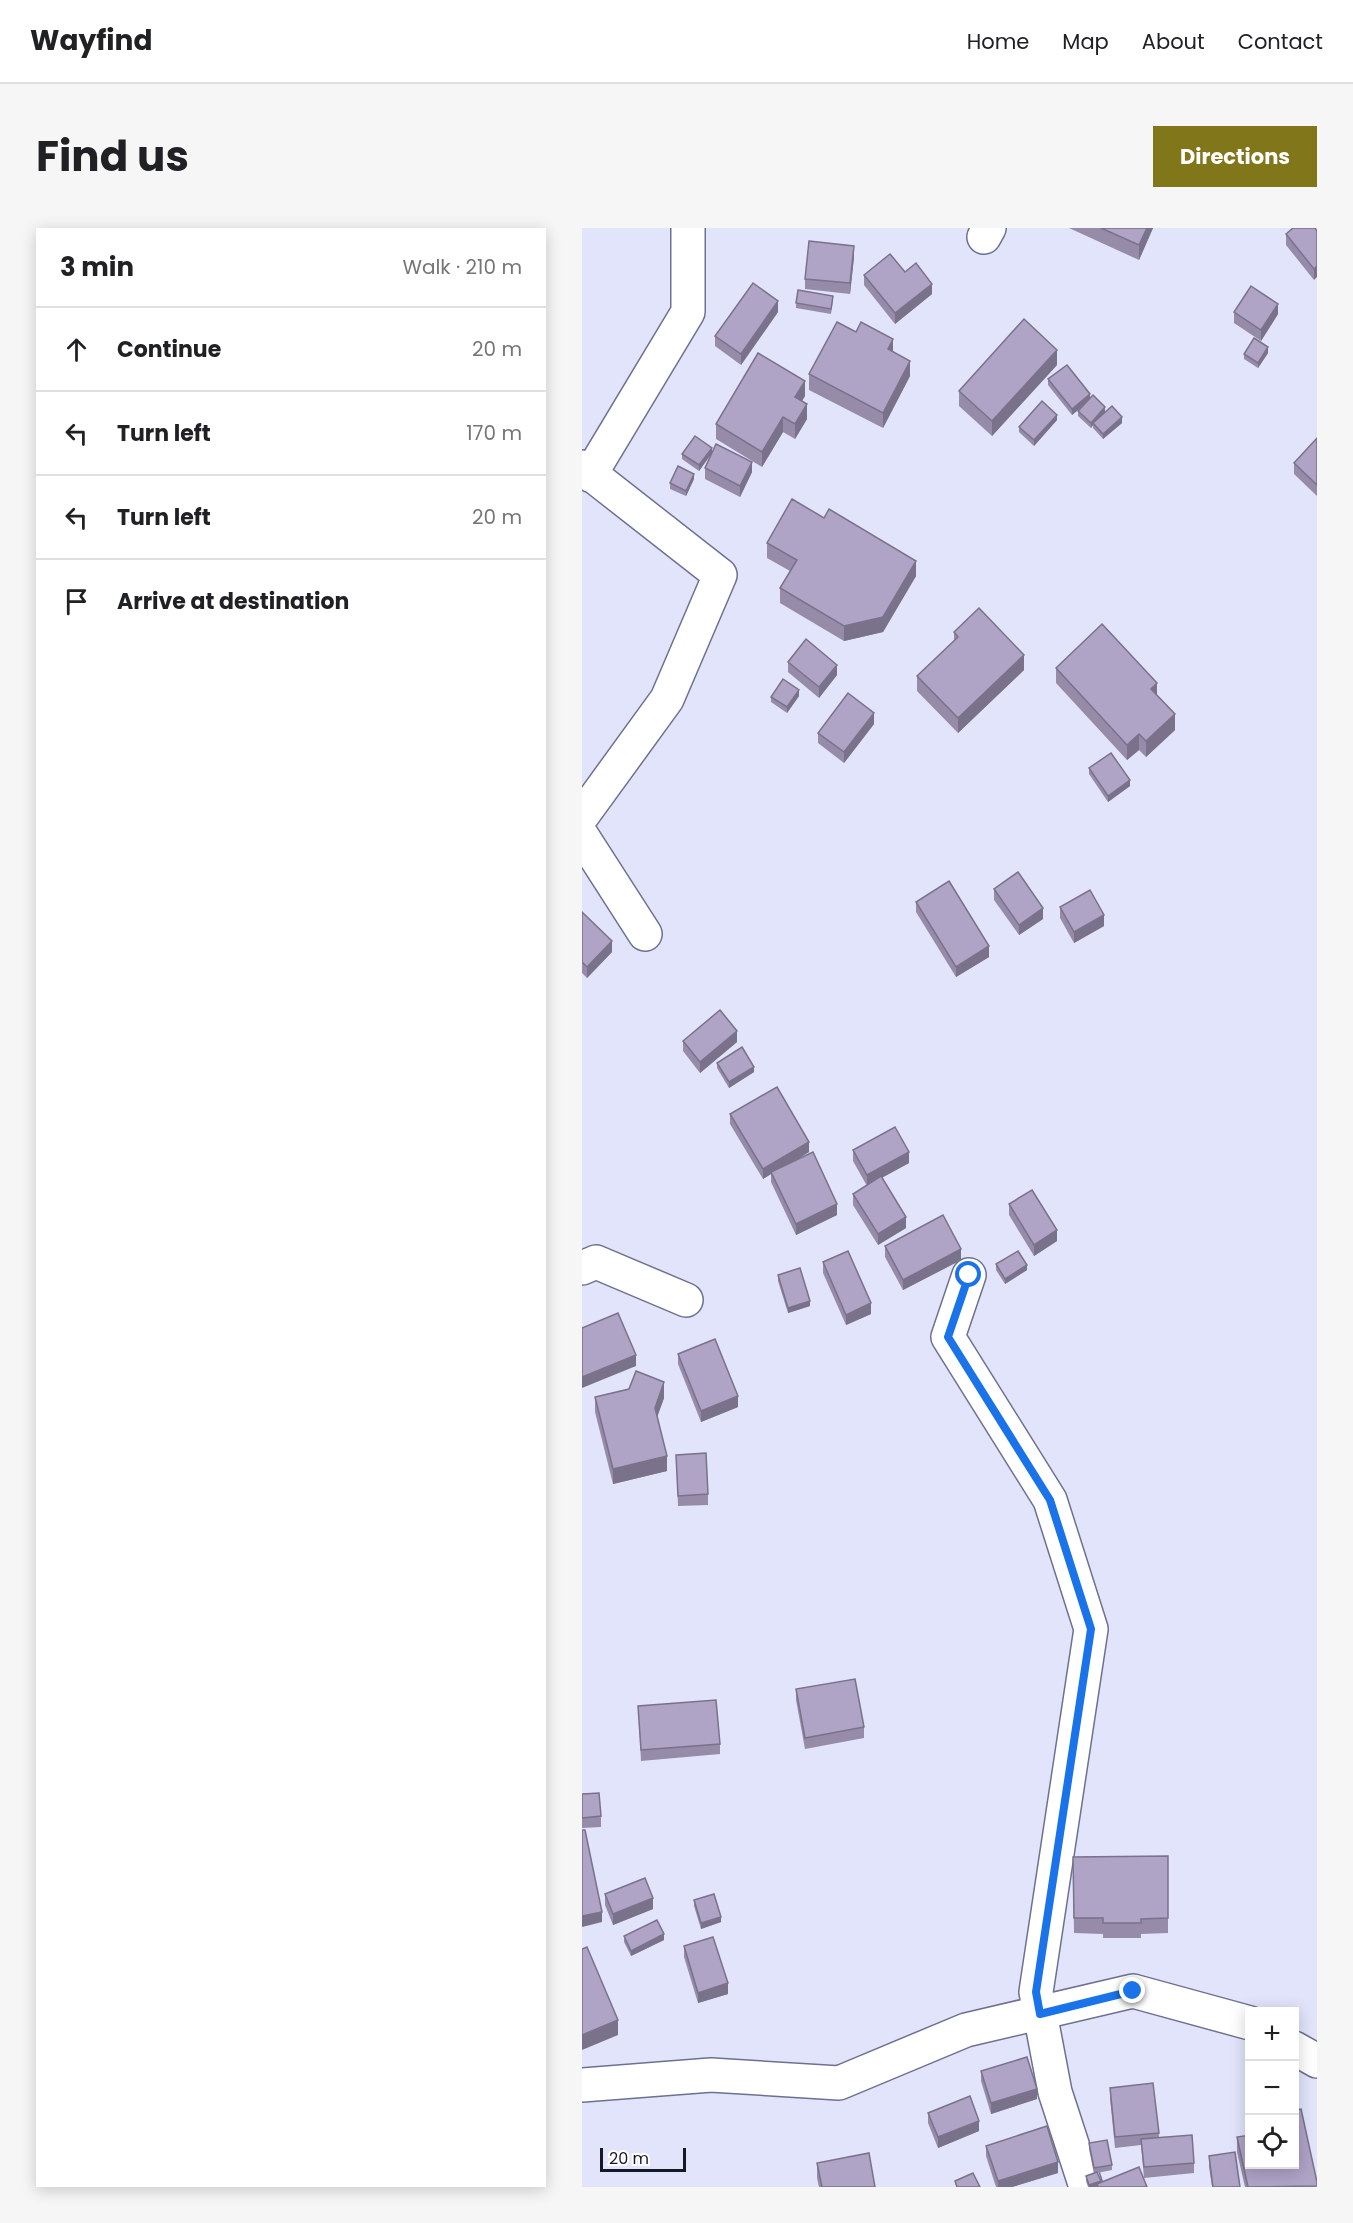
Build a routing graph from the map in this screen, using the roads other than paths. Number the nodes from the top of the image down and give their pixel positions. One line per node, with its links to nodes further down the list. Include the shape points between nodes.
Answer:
1 (688, 228): 2 (street, via 688,312)
2 (586, 471): 3 (street, via 720,575 667,699)
3 (582, 816)
4 (582, 837): 5 (street)
5 (645, 934)
6 (582, 1268): 8 (street, via 596,1262)
7 (969, 1275): 9 (street, via 948,1337 1050,1500 1091,1629 1036,1992)
8 (686, 1300)
9 (1040, 2014): 10 (street, via 1133,1991); 13 (street, via 966,2030 839,2084 711,2075); 14 (street, via 1055,2092)
10 (1245, 2022)
11 (1299, 2051): 12 (street)
12 (1317, 2061)
13 (582, 2085)
14 (1086, 2187)

